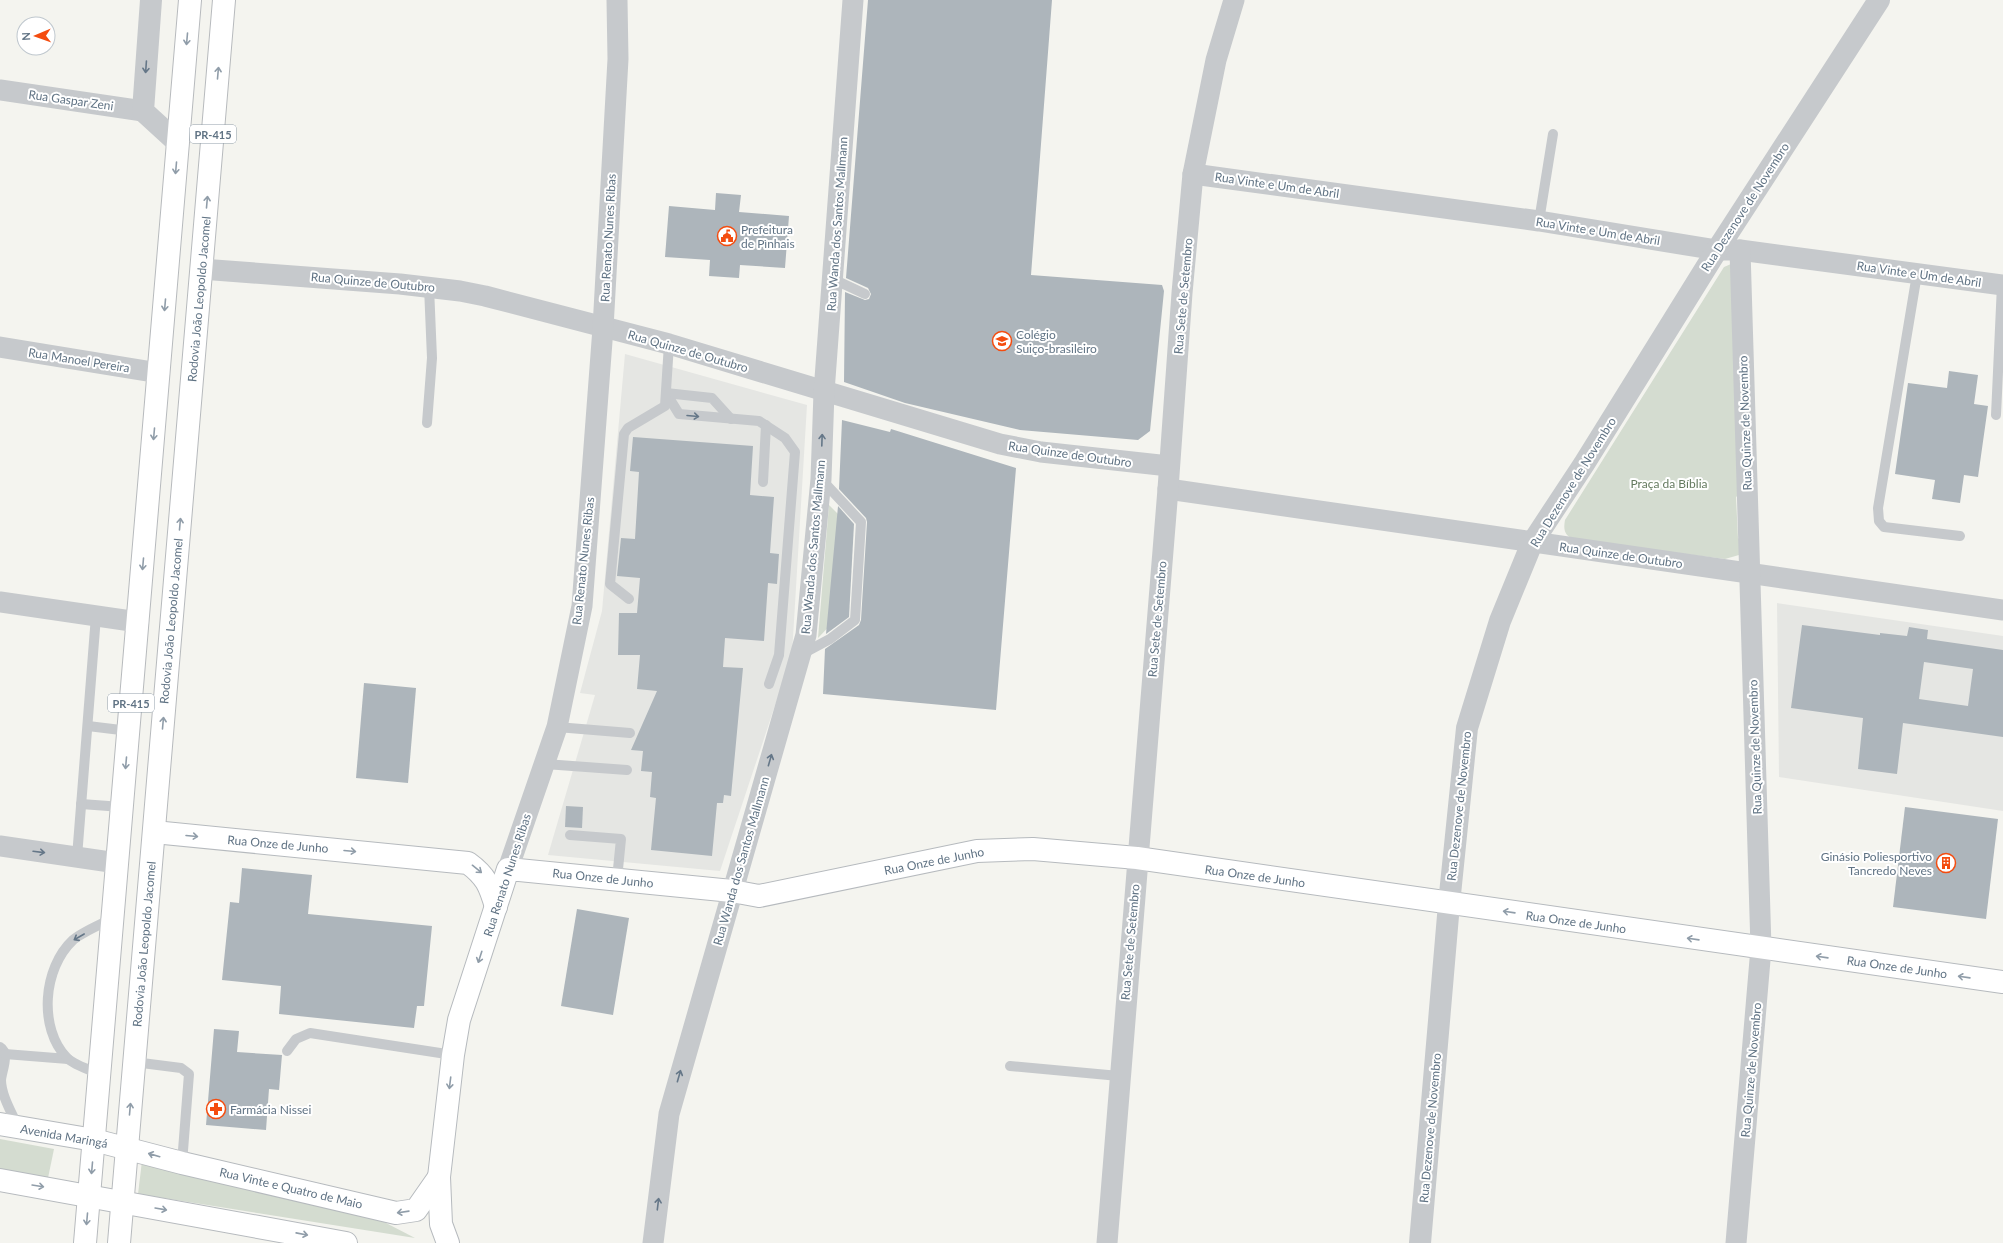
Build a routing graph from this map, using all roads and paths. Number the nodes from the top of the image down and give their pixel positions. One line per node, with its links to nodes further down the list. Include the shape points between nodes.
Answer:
1 (151, 0): 9 (street, one-way to 9)
2 (190, 0): 11 (main road, PR-415, one-way to 11)
3 (224, 0): 17 (main road, Rodovia João Leopoldo Jacomel / PR-415, one-way to 3)
4 (617, 0): 23 (street, Rua Renato Nunes Ribas, via 617,67)
5 (853, 0): 19 (street, Rua Wanda dos Santos Mallmann)
6 (1234, 0): 12 (street, Rua Sete de Setembro, via 1216,60)
7 (1879, 0): 14 (street, Rua Dezenove de Novembro)
8 (0, 90): 9 (street, Rua Gaspar Zeni)
9 (143, 111): 11 (street)
10 (1553, 134): 13 (lane)
11 (178, 143): 16 (main road, PR-415, one-way to 16)
12 (1193, 174): 13 (street, Rua Vinte e Um de Abril); 33 (street, Rua Sete de Setembro)
13 (1539, 221): 14 (street, Rua Vinte e Um de Abril)
14 (1717, 250): 15 (street, Rua Vinte e Um de Abril); 38 (street, Rua Dezenove de Novembro)
15 (1740, 250): 18 (street, Rua Vinte e Um de Abril); 39 (street, Rua Quinze de Novembro)
16 (168, 266): 17 (main road); 26 (main road, PR-415, one-way to 26)
17 (201, 269): 21 (street, Rua Quinze de Outubro); 55 (main road, Rodovia João Leopoldo Jacomel / PR-415, one-way to 17)
18 (1917, 274): 20 (street, Rua Vinte e Um de Abril); 37 (lane, via 1878,508 1879,520 1884,527)
19 (833, 279): 22 (lane); 27 (street, Rua Wanda dos Santos Mallmann)
20 (2002, 285): 29 (lane)
21 (429, 286): 23 (street, Rua Quinze de Outubro, via 485,296); 31 (lane, via 432,358)
22 (865, 294)
23 (603, 328): 24 (street, Rua Quinze de Outubro); 48 (street, Rua Renato Nunes Ribas, via 582,606)
24 (669, 344): 27 (street, Rua Quinze de Outubro); 28 (lane)
25 (0, 347): 26 (street, Rua Manoel Pereira)
26 (159, 373): 44 (main road, PR-415, one-way to 44)
27 (824, 392): 33 (street, Rua Quinze de Outubro, via 1000,444 1041,452); 34 (street, Rua Wanda dos Santos Mallmann, one-way to 27)
28 (666, 393): 30 (lane, via 712,398); 30 (lane, one-way to 30, via 679,414); 40 (lane, via 665,406 628,428 624,434 610,584)
29 (1996, 415)
30 (731, 419): 32 (lane, via 759,420)
31 (427, 423)
32 (766, 425): 35 (lane); 46 (lane, via 785,438 795,452 779,655)
33 (1169, 466): 36 (street, Rua Sete de Setembro)
34 (820, 478): 45 (street, Rua Wanda dos Santos Mallmann, via 806,634); 45 (lane, via 861,522 855,620 830,639)
35 (763, 482)
36 (1168, 490): 38 (street, Rua Quinze de Outubro); 59 (street, Rua Sete de Setembro)
37 (1960, 536)
38 (1532, 543): 39 (street, Rua Quinze de Outubro); 64 (street, Rua Dezenove de Novembro, via 1500,621 1467,728)
39 (1750, 573): 42 (street, Rua Quinze de Outubro); 67 (street, Rua Quinze de Novembro)
40 (629, 598)
41 (0, 602): 43 (street)
42 (2003, 610)
43 (96, 616): 44 (street); 47 (lane)
44 (138, 622): 49 (main road, PR-415)
45 (800, 655): 63 (street, Rua Wanda dos Santos Mallmann, one-way to 45)
46 (769, 684)
47 (88, 726): 49 (lane); 53 (lane)
48 (557, 727): 50 (lane); 51 (street, Rua Renato Nunes Ribas)
49 (129, 731): 54 (main road, PR-415, one-way to 54)
50 (630, 733)
51 (544, 764): 52 (lane); 61 (street, Rua Renato Nunes Ribas)
52 (627, 770)
53 (81, 804): 54 (lane); 58 (lane)
54 (122, 807): 60 (main road, PR-415)
55 (154, 832): 65 (main road, Rua Onze de Junho, one-way to 65, via 468,863 481,872 490,886); 73 (main road, Rodovia João Leopoldo Jacomel / PR-415)
56 (570, 835): 62 (lane, via 621,839)
57 (0, 846): 58 (street, one-way to 58)
58 (77, 856): 60 (street)
59 (1137, 858): 63 (main road, Rua Onze de Junho, via 1033,849 977,851 759,896); 64 (main road, Rua Onze de Junho); 76 (street, Rua Sete de Setembro)
60 (117, 863): 66 (main road, PR-415)
61 (508, 869): 62 (main road, Rua Onze de Junho); 65 (main road, Rua Renato Nunes Ribas)
62 (617, 879): 63 (main road, Rua Onze de Junho)
63 (732, 891): 90 (street, Rua Wanda dos Santos Mallmann, one-way to 63, via 668,1114)
64 (1449, 904): 67 (main road, Rua Onze de Junho, one-way to 64); 92 (street, Rua Dezenove de Novembro)
65 (496, 907): 71 (main road, Rua Renato Nunes Ribas, one-way to 71, via 459,1020)
66 (113, 918): 72 (lane, one-way to 72, via 73,940 58,961 49,987 48,1014 54,1039); 75 (main road, PR-415)
67 (1761, 948): 68 (main road, Rua Onze de Junho, one-way to 67); 93 (street, Rua Quinze de Novembro)
68 (2003, 982)
69 (2, 1051): 72 (lane); 77 (lane, via 1,1080)
70 (287, 1051): 71 (lane, via 296,1039 310,1033)
71 (453, 1055): 81 (main road, Rua Renato Nunes Ribas, one-way to 81)
72 (68, 1059): 75 (lane)
73 (134, 1062): 79 (main road, Rodovia João Leopoldo Jacomel / PR-415, one-way to 73); 80 (lane, via 181,1068 189,1074)
74 (1010, 1066): 76 (lane)
75 (100, 1074): 78 (main road, PR-415)
76 (1119, 1076): 91 (street, Rua Sete de Setembro)
77 (9, 1126): 78 (main road, Avenida Maringá)
78 (94, 1140): 79 (main road, Avenida Maringá); 83 (main road, PR-415, one-way to 83)
79 (127, 1148): 80 (main road, Rua Vinte e Quatro de Maio, one-way to 79); 84 (main road, Rodovia João Leopoldo Jacomel / PR-415)
80 (182, 1163): 81 (main road, Rua Vinte e Quatro de Maio, one-way to 80, via 416,1210 396,1213)
81 (439, 1177): 89 (main road, Rua Renato Nunes Ribas, via 441,1224)
82 (0, 1180): 83 (main road, one-way to 83)
83 (89, 1195): 84 (main road); 86 (main road, PR-415, one-way to 86)
84 (122, 1202): 85 (main road, one-way to 85); 87 (main road, Rodovia João Leopoldo Jacomel / PR-415)
85 (277, 1236): 88 (main road, one-way to 88)
86 (85, 1243)
87 (119, 1243)
88 (346, 1243)
89 (448, 1243)
90 (653, 1243)
91 (1107, 1243)
92 (1420, 1243)
93 (1736, 1243)

